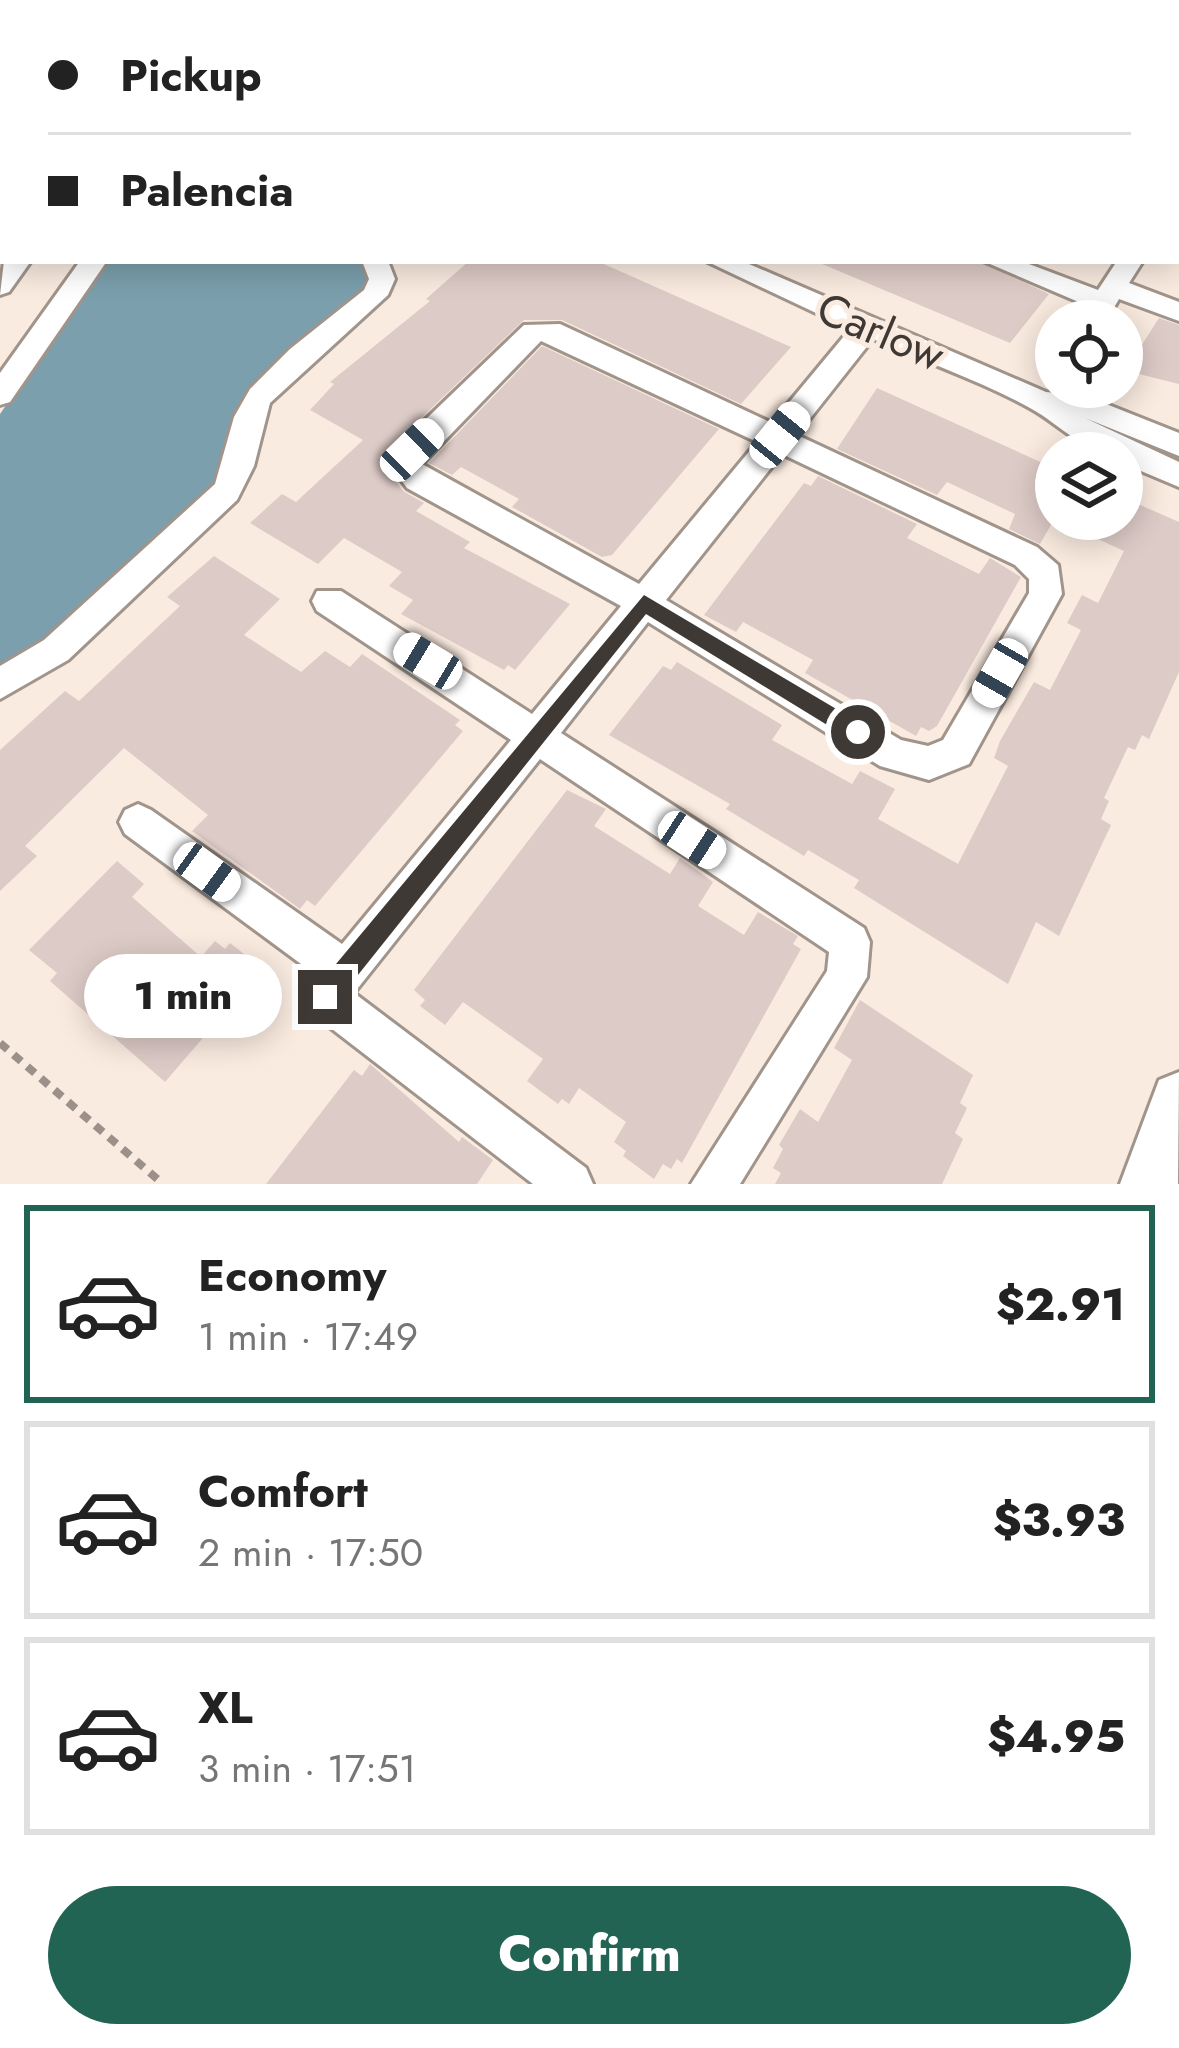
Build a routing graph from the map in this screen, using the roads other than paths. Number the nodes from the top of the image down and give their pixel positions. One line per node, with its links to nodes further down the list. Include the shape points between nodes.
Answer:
1 (92, 264): 12 (street)
2 (376, 264): 19 (street, via 382,279 375,295 260,395 247,420 242,468 226,492 56,650)
3 (726, 264): 10 (street, Carlow)
4 (1004, 264): 6 (street)
5 (1128, 264): 7 (street)
6 (1095, 300)
7 (1105, 300)
8 (1143, 308): 9 (street)
9 (1179, 312)
10 (868, 326): 11 (street, Carlow); 14 (street)
11 (1035, 386)
12 (0, 395)
13 (1058, 408): 15 (street, Carlow, via 1064,421)
14 (780, 435): 18 (street); 18 (street, via 550,331 534,332 412,450 406,466 418,480); 18 (street, via 1026,556 1046,574 1045,594 956,752 929,763 893,754)
15 (1164, 448): 16 (street, Carlow)
16 (1179, 475)
17 (329, 601): 20 (street)
18 (644, 603): 20 (street)
19 (0, 684)
20 (534, 739): 22 (street); 25 (street, via 850,942 848,977)
21 (138, 822): 22 (street)
22 (335, 984): 24 (street)
23 (1179, 1100): 26 (main road)
24 (570, 1184)
25 (713, 1184)
26 (1149, 1184)

